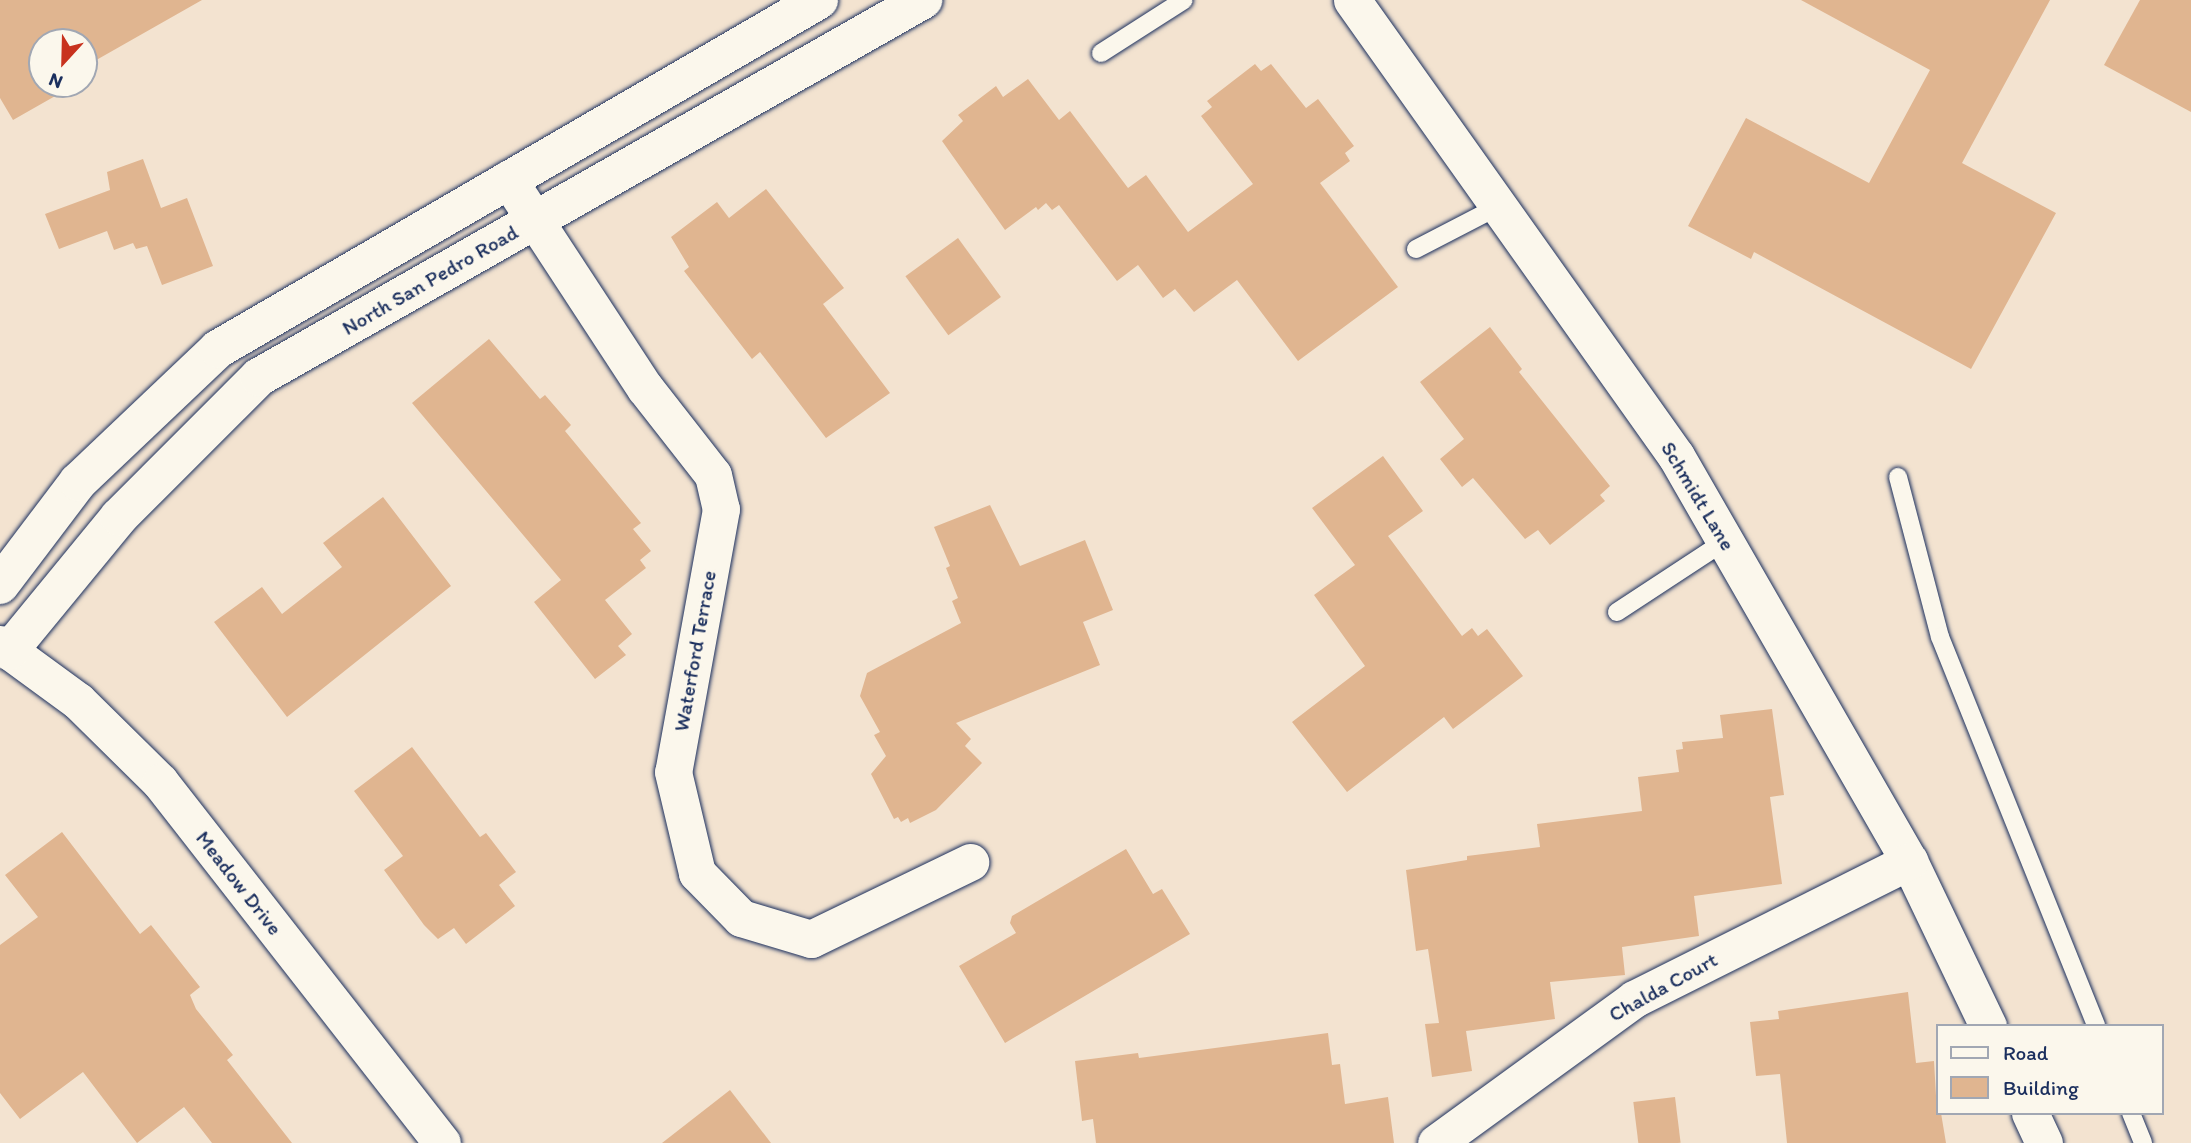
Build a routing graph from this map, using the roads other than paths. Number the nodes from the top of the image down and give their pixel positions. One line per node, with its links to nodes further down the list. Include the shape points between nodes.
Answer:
1 (818, 0): 6 (main road)
2 (923, 0): 8 (main road, North San Pedro Road)
3 (1185, 0): 5 (lane)
4 (1352, 0): 7 (street, Schmidt Lane)
5 (1101, 53)
6 (508, 179): 8 (street, Waterford Terrace); 12 (main road, via 218,349 78,482)
7 (1499, 206): 9 (lane); 11 (street, Schmidt Lane, via 1676,456)
8 (535, 220): 14 (main road, North San Pedro Road, via 259,377 119,517); 16 (street, Waterford Terrace, via 645,388 713,475 721,509 673,772 697,873 741,918 811,939)
9 (1416, 249)
10 (1898, 477): 18 (lane, via 1940,637)
11 (1725, 541): 13 (lane); 15 (street, Schmidt Lane)
12 (0, 584)
13 (1617, 612)
14 (5, 647): 21 (street, Meadow Drive, via 78,701 160,782)
15 (1909, 861): 17 (street, Schmidt Lane); 22 (street, Chalda Court, via 1634,999)
16 (970, 862)
17 (1987, 1024)
18 (2095, 1024)
19 (2031, 1115): 23 (street)
20 (2132, 1115): 24 (lane)
21 (442, 1143)
22 (1436, 1143)
23 (2044, 1143)
24 (2143, 1143)

